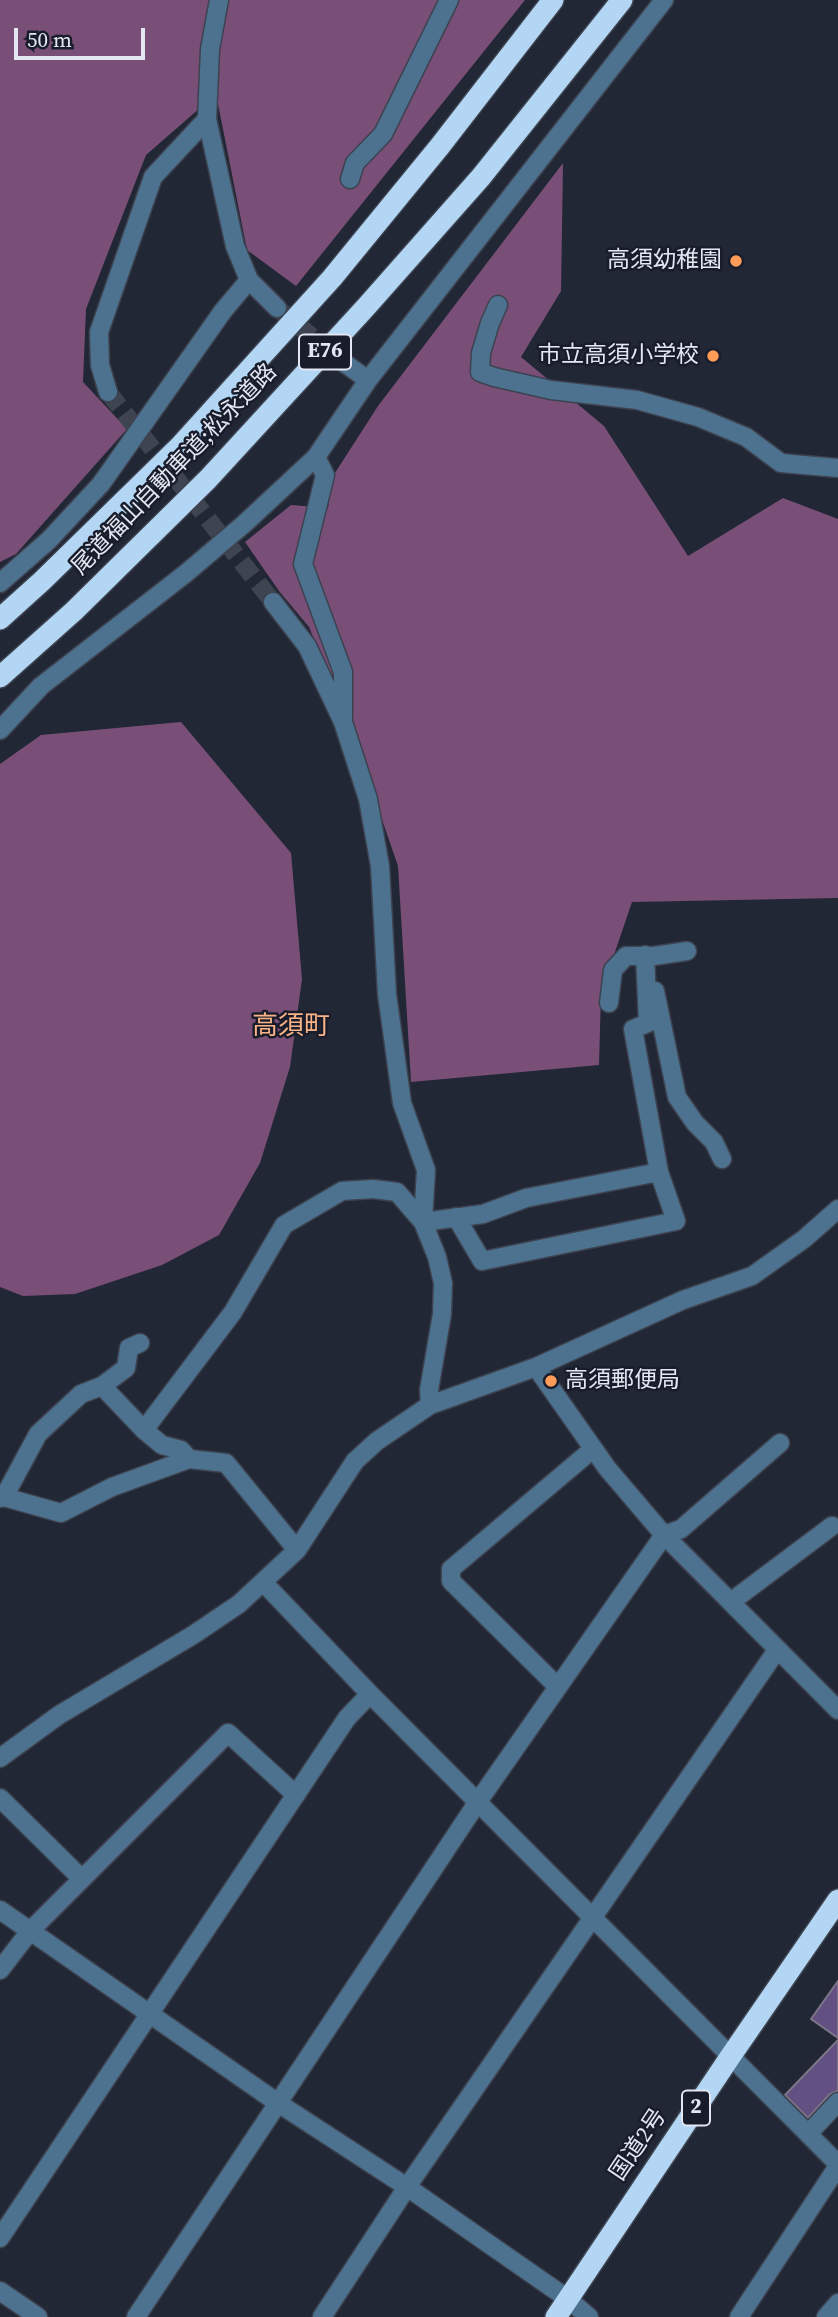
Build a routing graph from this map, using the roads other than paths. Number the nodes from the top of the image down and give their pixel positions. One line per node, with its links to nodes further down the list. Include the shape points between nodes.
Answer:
1 (219, 0): 6 (street, via 210,49)
2 (449, 0): 7 (street, via 383,134 355,163)
3 (553, 0): 18 (highway, 尾道福山自動車道;松永道路 / E76, via 332,278 180,446)
4 (622, 0): 19 (highway, 尾道福山自動車道;松永道路 / E76, via 481,177 357,317 208,478 75,611)
5 (664, 0): 12 (street)
6 (207, 119): 8 (street, via 235,246); 13 (street, via 153,177 99,332 100,365)
7 (350, 179)
8 (249, 280): 10 (street); 16 (street, via 101,484 49,541)
9 (498, 305): 15 (street, via 481,353 480,372 551,390 637,400 698,417 746,437 780,463)
10 (277, 307)
11 (343, 362): 12 (street)
12 (368, 380): 14 (street)
13 (108, 392)
14 (316, 457): 20 (street, via 325,475 303,564 343,672); 21 (street, via 185,574 41,686)
15 (838, 468)
16 (0, 583)
17 (273, 602): 20 (street, via 307,646)
18 (0, 619)
19 (0, 677)
20 (343, 722): 31 (street, via 368,799 380,866 387,994 402,1103 426,1170)
21 (0, 730)
22 (687, 951): 23 (street)
23 (649, 956): 24 (street, via 626,956 612,970); 25 (street); 26 (street, via 648,1023 633,1029)
24 (609, 1003)
25 (677, 1097): 26 (street); 27 (street, via 715,1142)
26 (645, 1104): 28 (street)
27 (722, 1159)
28 (659, 1172): 30 (street); 30 (street, via 676,1221 482,1261)
29 (835, 1216): 33 (street, via 751,1276 683,1300)
30 (456, 1217): 31 (street)
31 (423, 1222): 35 (street, via 443,1283); 36 (street, via 397,1192 373,1189 342,1191 284,1225 233,1312)
32 (140, 1343): 34 (street, via 129,1348 126,1368)
33 (536, 1367): 35 (street); 38 (street)
34 (102, 1386): 36 (street); 40 (street, via 81,1394 38,1434)
35 (430, 1405): 43 (street, via 355,1461)
36 (144, 1430): 39 (street)
37 (780, 1443): 42 (street, via 681,1530)
38 (593, 1449): 42 (street); 47 (street, via 450,1569 452,1581)
39 (189, 1459): 40 (street, via 112,1487 61,1513); 43 (street, via 226,1463)
40 (2, 1497)
41 (832, 1526): 45 (street)
42 (664, 1535): 45 (street); 47 (street)
43 (297, 1550): 44 (street)
44 (264, 1582): 48 (street); 50 (street, via 193,1636 60,1715)
45 (732, 1601): 46 (street)
46 (777, 1650): 49 (street); 57 (street)
47 (558, 1686): 53 (street)
48 (370, 1694): 51 (street, via 347,1718); 53 (street)
49 (838, 1710)
50 (0, 1758)
51 (296, 1795): 54 (street, via 228,1733); 60 (street)
52 (0, 1798): 54 (street)
53 (477, 1803): 57 (street); 63 (street)
54 (82, 1879): 58 (street)
55 (838, 1900): 61 (highway, 国道2号 / 2)
56 (0, 1910): 58 (street)
57 (594, 1917): 61 (street); 66 (street)
58 (30, 1931): 59 (street); 60 (street)
59 (0, 1970)
60 (151, 2014): 63 (street); 67 (street)
61 (730, 2057): 64 (street); 69 (highway, 国道2号 / 2)
62 (838, 2102): 64 (street)
63 (278, 2103): 66 (street); 72 (street)
64 (808, 2134): 65 (street)
65 (838, 2165): 76 (street)
66 (407, 2187): 69 (street); 73 (street)
67 (0, 2238)
68 (0, 2291): 71 (street)
69 (568, 2298): 74 (highway, 国道2号 / 2); 75 (street)
70 (838, 2304): 77 (street)
71 (38, 2317)
72 (136, 2317)
73 (322, 2317)
74 (556, 2317)
75 (589, 2317)
76 (739, 2317)
77 (826, 2317)

